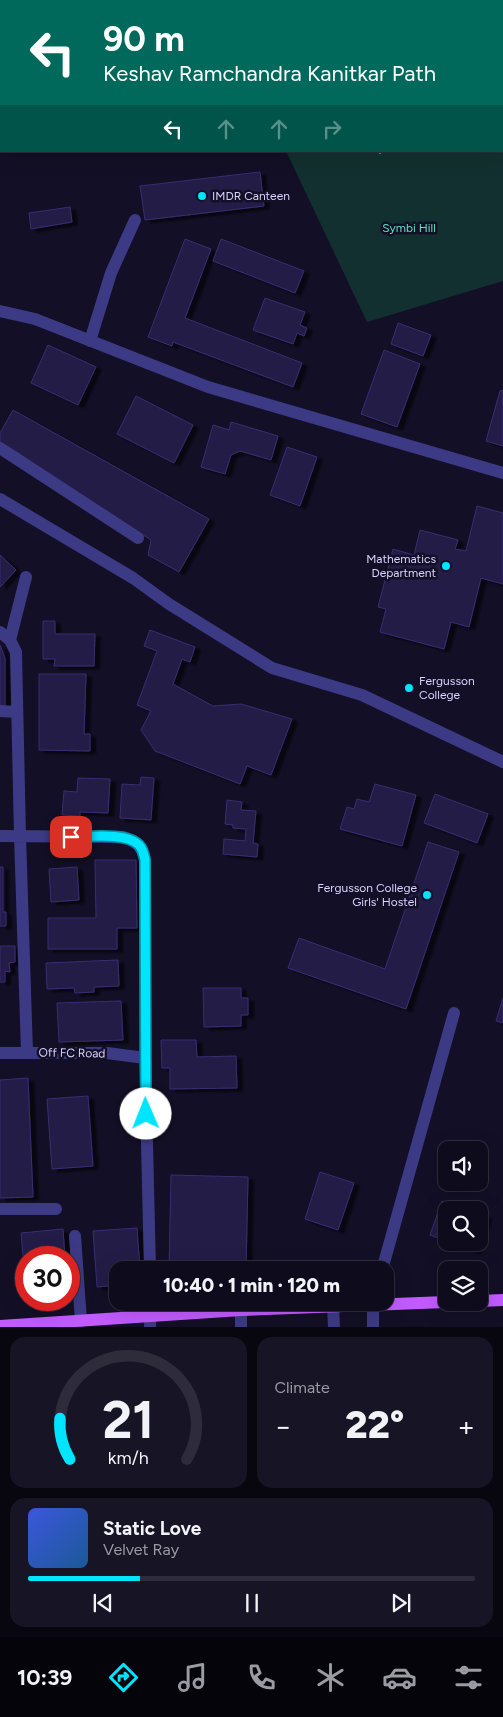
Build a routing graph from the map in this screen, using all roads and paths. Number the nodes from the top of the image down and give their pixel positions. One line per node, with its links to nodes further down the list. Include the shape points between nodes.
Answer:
1 (135, 220): 3 (street, via 111,274)
2 (0, 311): 3 (street, via 35,319)
3 (90, 341): 5 (street, via 208,387)
4 (0, 448): 7 (street)
5 (503, 473)
6 (0, 499): 12 (street, via 133,578 272,668 362,695)
7 (138, 538)
8 (26, 577): 9 (street)
9 (5, 636): 11 (street, via 16,652)
10 (0, 711): 11 (street)
11 (17, 712): 14 (street)
12 (503, 762)
13 (0, 836): 14 (street)
14 (20, 836): 16 (street); 18 (street, via 123,837 139,845 143,852)
15 (454, 1014): 23 (street)
16 (28, 1052): 17 (street, Off FC Road); 18 (street, Off FC Road, via 107,1053)
17 (0, 1053)
18 (144, 1058): 22 (street)
19 (0, 1209): 20 (street)
20 (56, 1209)
21 (75, 1236): 32 (street)
22 (150, 1261)
23 (385, 1261)
24 (503, 1300): 25 (main road)
25 (488, 1301)
26 (438, 1302): 27 (main road)
27 (394, 1303)
28 (234, 1311): 33 (main road)
29 (241, 1311): 36 (street)
30 (334, 1311): 37 (street)
31 (373, 1311): 38 (street)
32 (81, 1321): 33 (main road); 34 (main road)
33 (151, 1322)
34 (58, 1325): 35 (main road)
35 (0, 1326)
36 (241, 1327)
37 (334, 1327)
38 (373, 1327)

